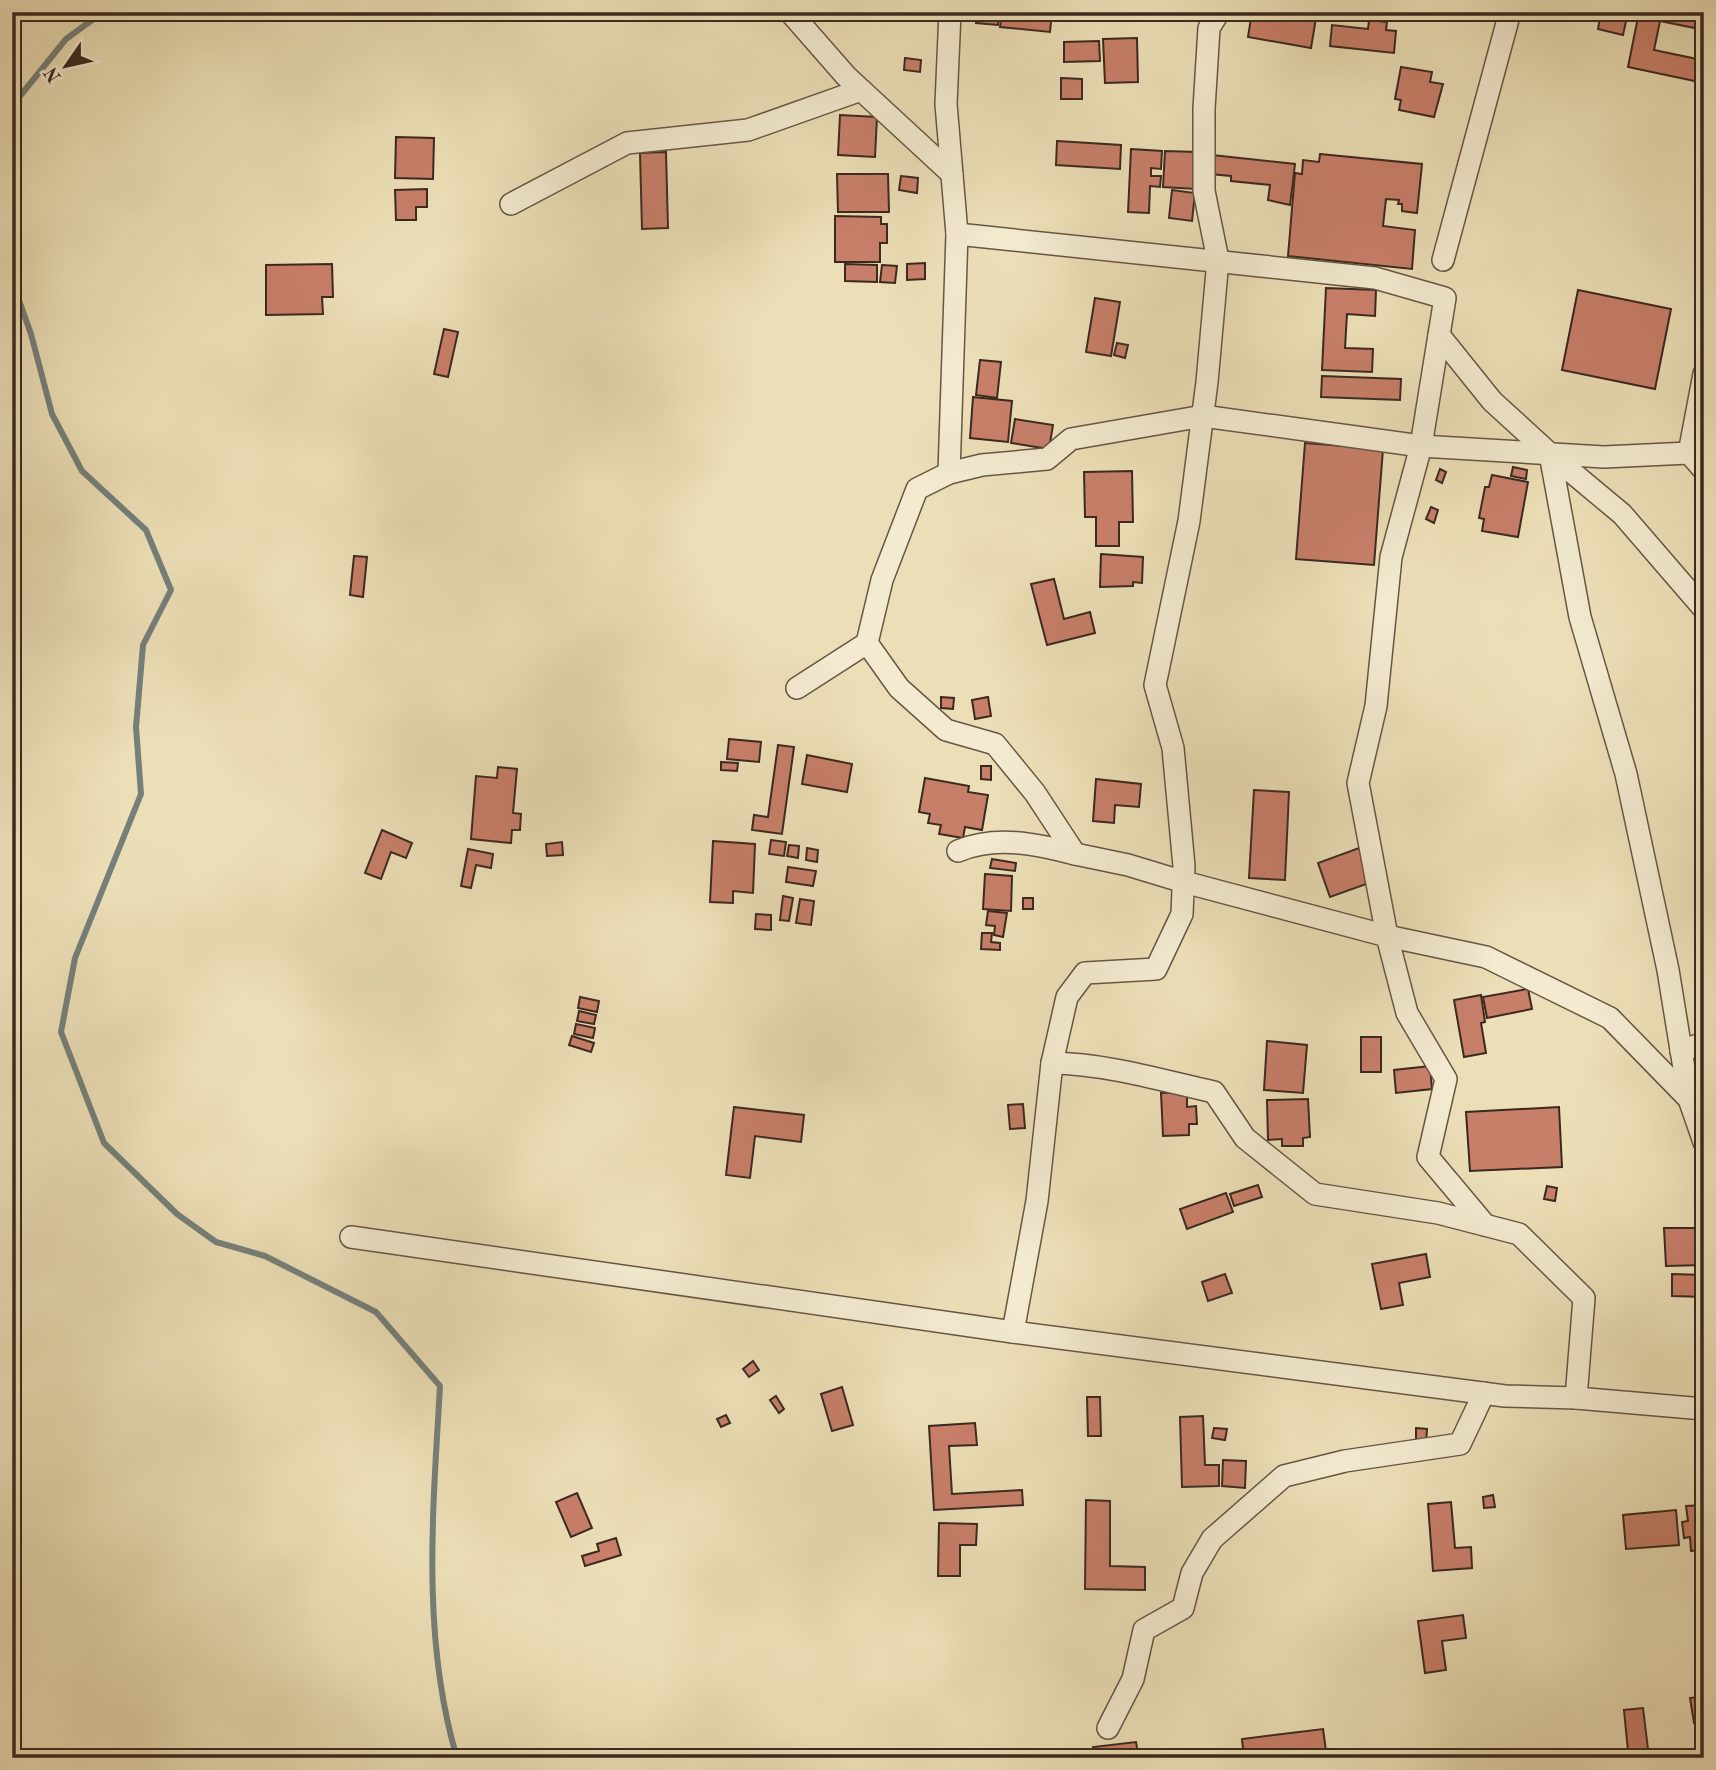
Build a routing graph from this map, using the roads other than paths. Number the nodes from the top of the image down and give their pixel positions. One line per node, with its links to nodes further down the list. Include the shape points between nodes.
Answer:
1 (790, 12): 5 (street)
2 (950, 12): 6 (street, via 946,104)
3 (1219, 12): 9 (street, via 1209,28 1204,109 1204,191)
4 (1510, 12): 10 (street)
5 (861, 90): 6 (street); 7 (street, via 748,130 627,143)
6 (952, 174): 8 (street)
7 (511, 204)
8 (957, 234): 9 (street); 18 (street)
9 (1218, 260): 11 (street, via 1375,278 1445,298); 13 (street)
10 (1443, 260)
11 (1439, 335): 14 (street); 16 (street, via 1492,401)
12 (1704, 374): 15 (street)
13 (1203, 416): 14 (street); 18 (street, via 1071,439 1047,459); 24 (street, via 1177,588 1155,685 1173,748)
14 (1421, 446): 16 (street); 25 (street, via 1391,557 1376,706 1358,782)
15 (1689, 453): 16 (street); 17 (street)
16 (1550, 454): 19 (street, via 1622,514); 27 (street, via 1580,617 1626,775)
17 (1704, 470)
18 (949, 473): 20 (street, via 917,489 882,580)
19 (1704, 608)
20 (867, 643): 21 (street); 23 (street, via 899,688 946,730 995,744 1035,793)
21 (797, 688)
22 (958, 851): 23 (street, via 999,842)
23 (1075, 854): 24 (street, via 1128,864)
24 (1184, 883): 25 (street); 28 (street, via 1182,914 1156,969 1085,973 1067,997)
25 (1387, 936): 29 (street, via 1486,957 1610,1018); 31 (street, via 1407,1013 1446,1079 1428,1157)
26 (1704, 1044): 27 (street)
27 (1681, 1051): 29 (street)
28 (1052, 1063): 31 (street, via 1121,1070 1214,1092 1245,1138 1315,1195 1438,1213); 33 (street, via 1037,1201)
29 (1689, 1099): 30 (street)
30 (1704, 1142)
31 (1485, 1225): 35 (street, via 1518,1234 1584,1298)
32 (351, 1237): 33 (street)
33 (1013, 1332): 34 (street)
34 (1484, 1393): 35 (street); 37 (street, via 1460,1444 1345,1461 1284,1476 1212,1539 1192,1573 1182,1608 1144,1630 1133,1679)
35 (1576, 1398): 36 (street)
36 (1704, 1409)
37 (1108, 1728)

